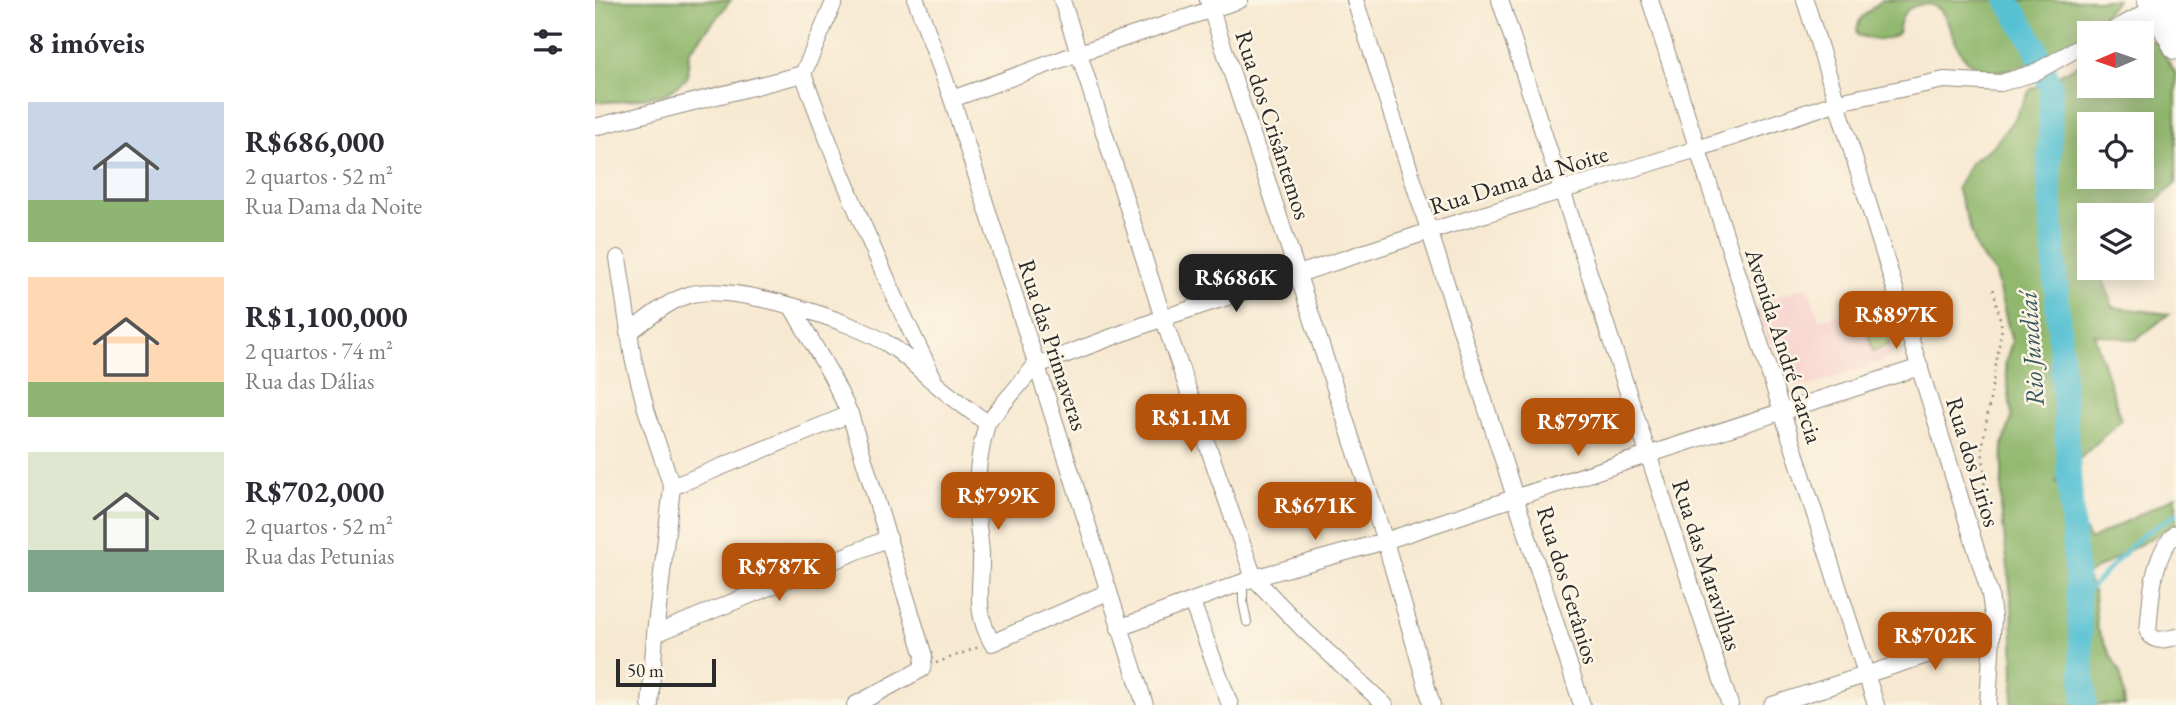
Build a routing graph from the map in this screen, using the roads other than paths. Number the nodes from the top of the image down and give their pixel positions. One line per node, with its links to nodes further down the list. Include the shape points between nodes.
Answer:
1 (835, 0): 15 (street)
2 (915, 0): 16 (street, Rua das Primaveras)
3 (1062, 0): 14 (street)
4 (1240, 0): 9 (street)
5 (1356, 0): 21 (street, Rua dos Gerânios)
6 (1500, 0): 20 (street, Rua das Maravilhas)
7 (1650, 0): 19 (street, Avenida André Garcia)
8 (1805, 0): 17 (street, Rua dos Lirios)
9 (1210, 5): 14 (street); 23 (street, Rua dos Crisântemos)
10 (2163, 5): 11 (street); 12 (main road)
11 (2132, 21)
12 (2176, 48)
13 (2077, 49): 17 (street, Rua Dama da Noite, via 2034,73 2001,83 1944,80)
14 (1079, 53): 16 (street); 25 (street)
15 (803, 74): 18 (street); 29 (street, via 853,207)
16 (952, 99): 27 (street, Rua das Primaveras)
17 (1838, 102): 19 (street, Rua Dama da Noite); 28 (street, Rua dos Lirios)
18 (595, 127)
19 (1697, 149): 20 (street, Rua Dama da Noite); 30 (street, Avenida André Garcia)
20 (1561, 191): 21 (street, Rua Dama da Noite); 33 (street, Rua das Maravilhas)
21 (1430, 231): 23 (street, Rua Dama da Noite); 35 (street, Rua dos Gerânios)
22 (618, 258): 26 (street)
23 (1297, 275): 25 (street, Rua Dama da Noite); 38 (street, Rua dos Crisântemos)
24 (792, 307): 26 (street, via 738,293 691,294); 29 (street, via 868,332 893,346); 31 (street)
25 (1163, 318): 27 (street, Rua Dama da Noite); 39 (street)
26 (628, 332): 34 (street, via 646,409)
27 (1035, 366): 32 (street, Rua Dama da Noite); 40 (street, Rua das Primaveras)
28 (1920, 367): 30 (street); 45 (street, Rua dos Lirios, via 1993,605)
29 (937, 386): 32 (street)
30 (1782, 411): 33 (street); 47 (street, Avenida André Garcia)
31 (850, 414): 34 (street); 37 (street)
32 (987, 423): 40 (street, via 977,492 978,602 992,643)
33 (1647, 456): 35 (street); 56 (street, Rua das Maravilhas)
34 (672, 487): 44 (street)
35 (1517, 497): 38 (street); 55 (street, Rua dos Gerânios)
36 (2176, 533): 46 (street, via 2163,550 2148,632 2158,640)
37 (889, 538): 44 (street); 50 (street, via 921,643 922,669)
38 (1385, 541): 39 (street); 54 (street, Rua dos Crisântemos)
39 (1249, 580): 41 (street); 42 (lane, via 1243,602); 53 (street)
40 (1108, 592): 43 (street, Rua das Primaveras)
41 (1192, 601): 43 (street); 52 (street)
42 (1247, 622)
43 (1119, 628): 51 (street, Rua das Primaveras)
44 (655, 634): 49 (street)
45 (1992, 634): 47 (street); 48 (street, Rua dos Lirios)
46 (2176, 637)
47 (1866, 675): 57 (street); 58 (street, Avenida André Garcia)
48 (1988, 703)
49 (650, 705)
50 (855, 705)
51 (1145, 705)
52 (1230, 705)
53 (1385, 705)
54 (1432, 705)
55 (1582, 705)
56 (1730, 705)
57 (1772, 705)
58 (1876, 705)

